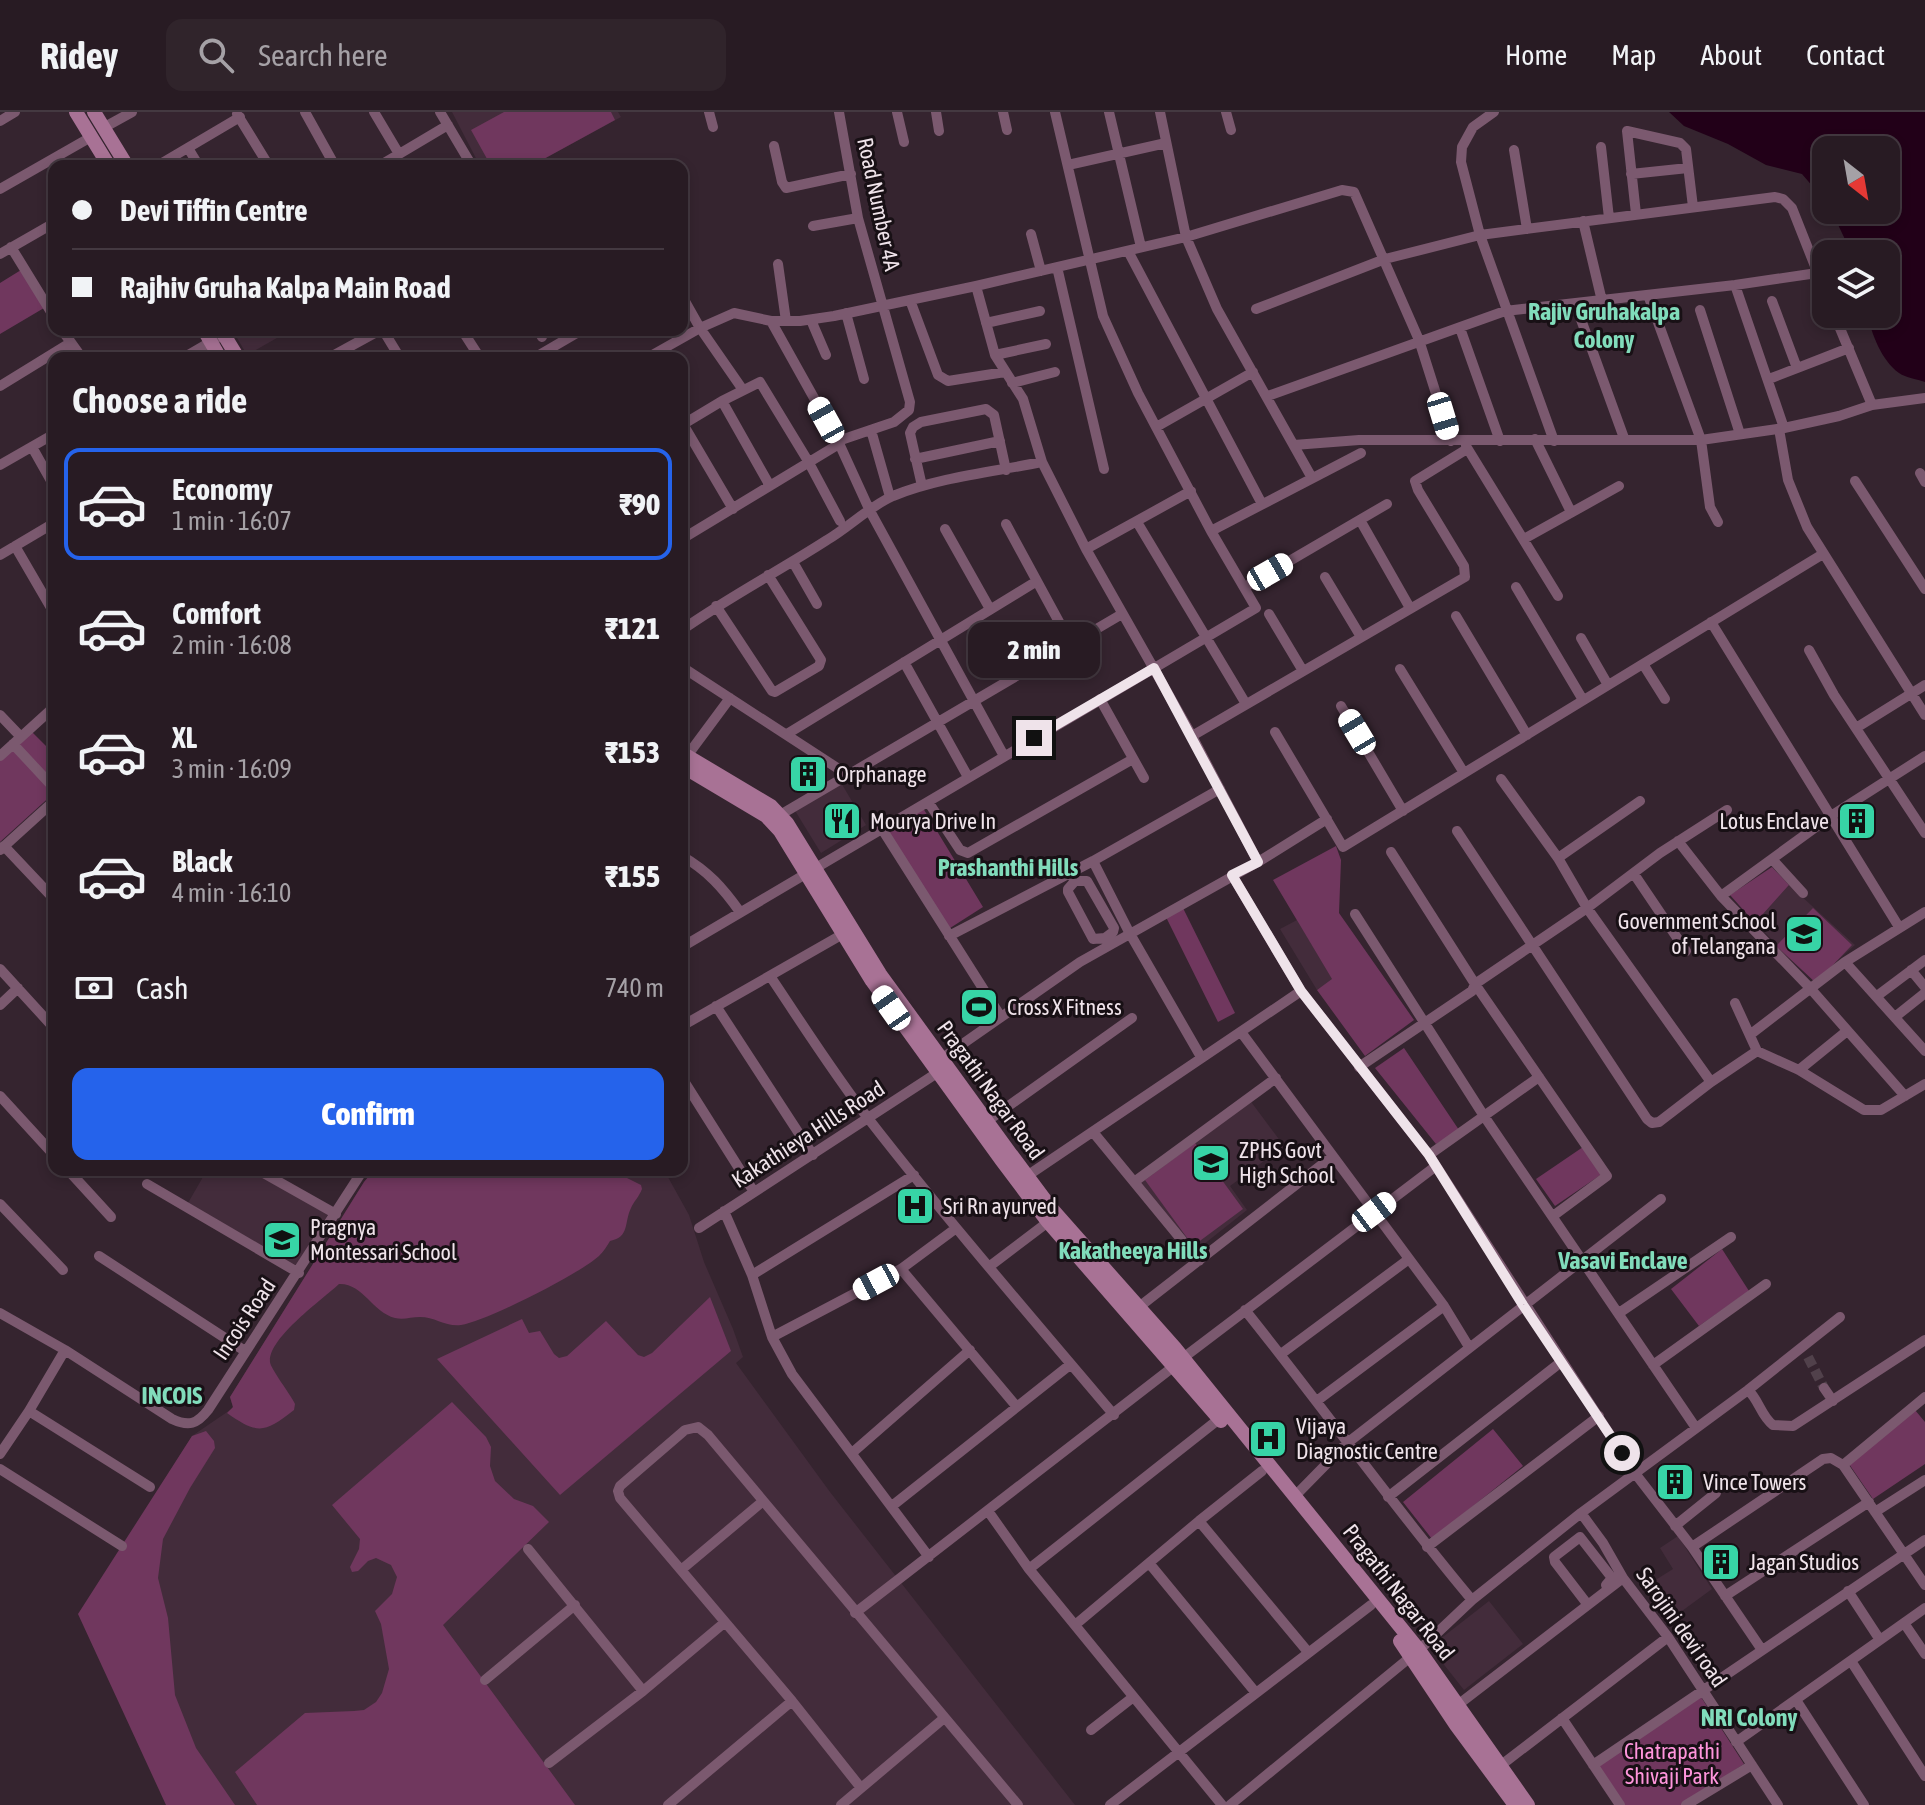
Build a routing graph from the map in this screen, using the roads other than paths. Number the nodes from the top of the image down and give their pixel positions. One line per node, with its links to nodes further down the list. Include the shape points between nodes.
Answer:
1 (15, 112): 19 (street)
2 (76, 112): 25 (main road)
3 (94, 112): 25 (main road)
4 (132, 112): 25 (street)
5 (305, 112): 40 (street)
6 (374, 112): 32 (street)
7 (440, 112): 20 (street)
8 (709, 112): 21 (street)
9 (839, 112): 46 (street, Road Number 4A)
10 (897, 112): 26 (street)
11 (936, 112): 24 (street)
12 (1003, 112): 22 (street)
13 (1055, 112): 44 (street)
14 (1109, 112): 33 (street)
15 (1160, 112): 27 (street)
16 (1226, 112): 23 (street)
17 (1494, 112): 58 (street, via 1473,127 1462,147)
18 (238, 115): 30 (street); 39 (street)
19 (0, 121)
20 (448, 125): 32 (street); 42 (street)
21 (713, 127)
22 (1007, 130)
23 (1231, 130)
24 (939, 131)
25 (97, 133): 34 (street); 35 (main road); 36 (main road)
26 (904, 142)
27 (1166, 143): 33 (street); 59 (street)
28 (774, 146): 46 (street, via 786,188)
29 (1601, 147): 52 (street)
30 (188, 148): 37 (street); 38 (street)
31 (1514, 150): 56 (street)
32 (399, 154): 41 (street)
33 (1119, 154): 44 (street); 61 (street)
34 (50, 160)
35 (107, 160)
36 (122, 160)
37 (167, 160)
38 (195, 160)
39 (265, 160)
40 (332, 160)
41 (389, 160)
42 (468, 160)
43 (48, 161): 48 (street)
44 (1068, 165): 65 (street)
45 (1688, 168): 47 (street); 47 (street, via 1680,143 1627,131); 49 (street)
46 (851, 174): 51 (street, Road Number 4A)
47 (1631, 174): 50 (street)
48 (0, 189)
49 (1693, 207): 50 (street); 66 (street, via 1783,199 1792,208)
50 (1636, 214): 52 (street)
51 (858, 218): 55 (street); 78 (street, Road Number 4A)
52 (1609, 218): 53 (street)
53 (1583, 221): 56 (street); 75 (street)
54 (48, 226): 60 (street)
55 (813, 226)
56 (1527, 229): 58 (street)
57 (1031, 234): 69 (street)
58 (1480, 235): 64 (street); 84 (street)
59 (1186, 237): 61 (street); 64 (street, via 1348,190 1354,192); 117 (street, via 1217,309)
60 (11, 247): 63 (street); 79 (street)
61 (1141, 247): 62 (street)
62 (1128, 251): 65 (street); 125 (street)
63 (0, 254)
64 (1385, 259): 81 (street); 100 (street)
65 (1090, 260): 68 (street); 129 (street, via 1103,316)
66 (1812, 260)
67 (778, 264): 88 (street)
68 (1057, 267): 69 (street); 150 (street)
69 (1041, 271): 72 (street)
70 (1812, 274): 71 (street)
71 (1735, 285): 73 (street); 119 (street)
72 (976, 286): 74 (street); 89 (street)
73 (1648, 295): 75 (street); 137 (street)
74 (910, 300): 78 (street); 115 (street, via 938,375 948,381)
75 (1602, 301): 77 (street)
76 (1772, 301): 114 (street)
77 (1575, 303): 84 (street); 135 (street)
78 (882, 304): 85 (street); 131 (street, Road Number 4A, via 910,402 905,415)
79 (48, 307)
80 (688, 307): 90 (street)
81 (1256, 309)
82 (1700, 310): 133 (street)
83 (1040, 311): 89 (street)
84 (1505, 311): 91 (street); 140 (street)
85 (846, 313): 86 (street); 118 (street)
86 (811, 320): 88 (street); 111 (street)
87 (771, 321): 88 (street); 90 (street, via 734,313); 141 (street)
88 (786, 321)
89 (986, 323): 112 (street)
90 (700, 328): 93 (street); 122 (street)
91 (1460, 328): 100 (street); 139 (street)
92 (1840, 328): 103 (street)
93 (688, 335)
94 (66, 336): 101 (street)
95 (214, 336): 106 (street)
96 (220, 336): 107 (main road)
97 (371, 336): 108 (street)
98 (572, 336): 109 (street)
99 (686, 336): 110 (street)
100 (1419, 340): 123 (street); 142 (street)
101 (70, 343): 104 (street); 105 (street)
102 (1046, 344): 112 (street)
103 (1849, 348): 114 (street); 127 (street)
104 (55, 352)
105 (77, 352)
106 (191, 352)
107 (233, 352)
108 (340, 352)
109 (544, 352)
110 (658, 352)
111 (826, 355)
112 (995, 355): 115 (street)
113 (48, 357): 121 (street)
114 (1797, 368): 119 (street)
115 (1005, 372): 120 (street)
116 (1055, 372): 120 (street)
117 (1253, 372): 123 (street); 125 (street)
118 (864, 379)
119 (1769, 379): 130 (street)
120 (1012, 383): 149 (street, via 1029,412)
121 (0, 386)
122 (743, 390): 126 (street); 148 (street, via 760,382)
123 (1268, 396): 143 (street)
124 (1925, 398): 127 (street)
125 (1205, 399): 129 (street); 160 (street)
126 (722, 401): 128 (street); 155 (street)
127 (1872, 405): 130 (street)
128 (688, 422)
129 (1158, 426): 158 (street)
130 (1782, 428): 133 (street); 177 (street, via 1788,480)
131 (871, 430): 141 (street, Road Number 4A); 159 (street)
132 (688, 433): 162 (street)
133 (1740, 434): 137 (street)
134 (48, 438): 144 (street)
135 (1624, 438): 137 (street); 140 (street)
136 (1535, 439): 139 (street); 140 (street); 164 (street)
137 (1701, 440): 168 (street, via 1710,507)
138 (1000, 441): 146 (street); 146 (street, via 994,415 986,409 921,422 910,433); 151 (street)
139 (1500, 441): 142 (street)
140 (1554, 441)
141 (838, 443): 148 (street, Road Number 4A); 163 (street)
142 (1460, 444): 143 (street, via 1359,440); 174 (street); 190 (street, via 1415,481 1464,566 1465,577)
143 (1294, 445): 153 (street)
144 (32, 447): 147 (street); 152 (street)
145 (1361, 453): 153 (street)
146 (915, 459): 156 (street)
147 (1, 461)
148 (808, 461): 155 (street, Road Number 4A); 166 (street)
149 (1042, 462): 151 (street); 176 (street)
150 (1104, 469)
151 (1006, 470): 156 (street)
152 (48, 475)
153 (1312, 478): 160 (street)
154 (1855, 481): 185 (street)
155 (770, 486): 162 (street, Road Number 4A)
156 (922, 486): 159 (street)
157 (1619, 486): 164 (street)
158 (1191, 491): 167 (street); 172 (street)
159 (890, 497): 163 (street)
160 (1262, 504): 172 (street)
161 (1387, 504): 165 (street)
162 (733, 509): 173 (street, Road Number 4A)
163 (870, 511): 179 (street); 200 (street)
164 (1571, 512): 174 (street)
165 (1360, 520): 183 (street); 190 (street)
166 (840, 521)
167 (1137, 522): 176 (street); 197 (street)
168 (1718, 522)
169 (1006, 524): 182 (street)
170 (48, 527): 175 (street)
171 (945, 529): 191 (street)
172 (1211, 531): 183 (street)
173 (688, 535)
174 (1524, 539): 186 (street)
175 (15, 546): 178 (street); 187 (street)
176 (1086, 549): 192 (street)
177 (1823, 554): 195 (street); 211 (street)
178 (0, 555)
179 (793, 562): 180 (street); 188 (street)
180 (768, 575): 189 (street); 189 (street, via 821,660 819,666 772,691)
181 (1325, 577): 198 (street)
182 (1037, 581): 191 (street); 201 (street)
183 (1245, 587): 197 (street, via 1256,608)
184 (1516, 587): 215 (street)
185 (1925, 589)
186 (1558, 596)
187 (48, 603)
188 (817, 604)
189 (716, 606): 196 (street)
190 (1410, 608): 198 (street)
191 (990, 609): 200 (street)
192 (1122, 614): 201 (street); 205 (street)
193 (1269, 614): 208 (street)
194 (1456, 616): 226 (street)
195 (1711, 622): 204 (street); 250 (street)
196 (688, 626)
197 (1205, 635): 205 (street); 217 (street)
198 (1361, 637): 208 (street)
199 (1581, 638): 209 (street)
200 (942, 639): 203 (street); 216 (street)
201 (1071, 644): 216 (street)
202 (1809, 650): 223 (street)
203 (904, 662): 222 (street); 225 (street)
204 (1643, 664): 209 (street); 214 (street)
205 (1154, 668): 213 (street); 227 (street)
206 (1400, 669): 236 (street)
207 (688, 671): 212 (street)
208 (1303, 671): 217 (street)
209 (1608, 685): 215 (street)
210 (1925, 685): 211 (street)
211 (1912, 693): 221 (street); 223 (street)
212 (730, 698): 225 (street); 229 (street)
213 (1100, 699): 231 (street); 233 (street)
214 (1665, 699)
215 (1583, 700): 226 (street)
216 (973, 702): 222 (street); 231 (street)
217 (1246, 704): 227 (street)
218 (1341, 706): 248 (street)
219 (48, 713): 228 (street)
220 (0, 715): 228 (street)
221 (1925, 715)
222 (937, 722): 237 (street); 238 (street)
223 (1856, 728): 241 (street)
224 (1275, 732): 251 (street)
225 (787, 734): 237 (street)
226 (1527, 735): 236 (street)
227 (1192, 736): 243 (street)
228 (17, 741): 230 (street); 242 (street)
229 (688, 753)
230 (0, 756)
231 (1004, 756): 238 (street)
232 (1925, 756): 241 (street)
233 (1133, 759): 239 (street); 245 (street, via 968,853 960,850)
234 (688, 760): 249 (main road, Pragathi Nagar Road)
235 (688, 761): 263 (main road, Pragathi Nagar Road, via 766,816)
236 (1464, 773): 248 (street)
237 (848, 775): 249 (street)
238 (968, 777): 245 (street)
239 (1144, 778)
240 (1501, 779): 258 (street)
241 (1889, 779): 250 (street); 254 (street)
242 (48, 780)
243 (1220, 789): 261 (street); 262 (street)
244 (1640, 801): 258 (street)
245 (929, 803): 252 (street)
246 (48, 806): 256 (street)
247 (1727, 810): 255 (street)
248 (1403, 811): 251 (street, via 1343,847)
249 (780, 815): 263 (main road, Pragathi Nagar Road, via 798,839)
250 (1831, 816): 259 (street); 274 (street)
251 (1327, 819): 262 (street, Kakathieya Hills Road)
252 (882, 829): 263 (street); 277 (street)
253 (1457, 831): 280 (street)
254 (1925, 833)
255 (1678, 841): 264 (street); 269 (street)
256 (2, 848): 267 (street)
257 (1391, 852): 287 (street)
258 (1558, 858): 270 (street)
259 (1772, 859): 268 (street); 269 (street)
260 (688, 860): 271 (street, via 720,883)
261 (1093, 861): 266 (street); 275 (street)
262 (1258, 862): 265 (street, Kakathieya Hills Road)
263 (809, 870): 271 (street); 276 (main road, Pragathi Nagar Road); 311 (main road, Pragathi Nagar Road)
264 (1634, 874): 270 (street); 281 (street)
265 (1232, 875): 275 (street, Kakathieya Hills Road); 291 (street)
266 (1073, 877): 277 (street); 279 (street, via 1068,889 1074,904 1093,939); 279 (street, via 1087,881 1114,928)
267 (48, 893)
268 (1803, 893)
269 (1721, 896): 290 (street)
270 (1587, 908): 280 (street); 316 (street)
271 (740, 912): 278 (street)
272 (1925, 912): 274 (street)
273 (1355, 914): 302 (street)
274 (1899, 927): 283 (street)
275 (1129, 932): 279 (street, Kakathieya Hills Road); 310 (street)
276 (843, 934): 286 (street); 311 (main road, Pragathi Nagar Road, via 872,981)
277 (949, 936): 297 (street)
278 (688, 941)
279 (1107, 941): 297 (street, Kakathieya Hills Road)
280 (1530, 945): 287 (street); 316 (street, via 1652,1123)
281 (1686, 951)
282 (1925, 960): 285 (street)
283 (1845, 962): 290 (street); 293 (street)
284 (0, 969): 289 (street)
285 (1911, 970): 288 (street); 293 (street)
286 (770, 976): 296 (street); 324 (street)
287 (1475, 984): 302 (street); 314 (street)
288 (1925, 987)
289 (18, 988): 295 (street); 300 (street)
290 (1810, 988): 303 (street); 306 (street)
291 (1301, 991): 304 (street); 312 (street)
292 (1925, 993): 298 (street)
293 (1877, 996): 298 (street)
294 (1735, 1003): 306 (street)
295 (0, 1005)
296 (716, 1006): 301 (street); 328 (street)
297 (1001, 1017): 311 (street, Kakathieya Hills Road)
298 (1895, 1017): 307 (street)
299 (1132, 1018): 325 (street)
300 (48, 1021)
301 (688, 1022)
302 (1422, 1023): 312 (street); 323 (street)
303 (1847, 1031): 313 (street); 321 (street)
304 (1241, 1032): 310 (street); 315 (street)
305 (1925, 1032): 307 (street)
306 (1751, 1034): 308 (street)
307 (1916, 1040): 309 (street)
308 (1757, 1051): 313 (street); 316 (street)
309 (1925, 1051)
310 (1201, 1057): 326 (street)
311 (939, 1066): 324 (street, Kakathieya Hills Road); 325 (main road, Pragathi Nagar Road); 347 (main road, Pragathi Nagar Road)
312 (1359, 1067): 329 (street)
313 (1799, 1070): 321 (street, via 1864,1110 1881,1110)
314 (1539, 1077): 323 (street); 345 (street, via 1607,1176)
315 (1276, 1078): 330 (street); 337 (street)
316 (1711, 1082)
317 (1925, 1084): 321 (street)
318 (688, 1088): 319 (street)
319 (692, 1095): 322 (street); 339 (street)
320 (0, 1096): 327 (street)
321 (1905, 1096)
322 (688, 1097)
323 (1484, 1116): 329 (street); 345 (street)
324 (869, 1120): 328 (street, Kakathieya Hills Road); 332 (street)
325 (986, 1122): 336 (main road, Pragathi Nagar Road)
326 (1093, 1132): 336 (street); 337 (street)
327 (48, 1148)
328 (813, 1155): 339 (street, Kakathieya Hills Road)
329 (1429, 1155): 331 (street)
330 (1333, 1156): 343 (street); 354 (street)
331 (1436, 1166): 343 (street); 361 (street)
332 (914, 1175): 349 (street); 359 (street)
333 (73, 1176): 346 (street)
334 (269, 1176): 344 (street)
335 (359, 1176): 344 (street, Incois Road)
336 (1027, 1176): 363 (main road, Pragathi Nagar Road)
337 (1134, 1182): 354 (street)
338 (147, 1184): 358 (street)
339 (754, 1192): 342 (street, Kakathieya Hills Road)
340 (1661, 1199): 353 (street)
341 (0, 1204): 357 (street)
342 (724, 1211): 348 (street, Kakathieya Hills Road); 359 (street)
343 (1374, 1212): 352 (street); 364 (street)
344 (336, 1214): 358 (street, Incois Road)
345 (1553, 1216): 353 (street)
346 (111, 1217)
347 (1048, 1222): 355 (street); 375 (main road, Pragathi Nagar Road)
348 (699, 1228)
349 (955, 1229): 355 (street); 356 (street)
350 (1731, 1237): 365 (street)
351 (99, 1256): 373 (street)
352 (1409, 1259): 362 (street); 374 (street)
353 (1582, 1260): 361 (street); 365 (street)
354 (1199, 1261): 363 (street)
355 (990, 1266): 377 (street)
356 (901, 1269): 368 (street); 372 (street)
357 (63, 1270)
358 (299, 1273): 373 (street, Incois Road)
359 (752, 1275): 368 (street)
360 (1766, 1284): 378 (street)
361 (1523, 1305): 370 (street); 376 (street)
362 (1444, 1306): 370 (street); 382 (street)
363 (1139, 1307): 375 (main road, Pragathi Nagar Road)
364 (1245, 1310): 374 (street); 375 (street)
365 (1619, 1313): 378 (street)
366 (1840, 1317): 380 (street, via 1804,1353)
367 (2, 1318): 371 (street, Incois Road)
368 (772, 1337): 391 (street, via 792,1374)
369 (1925, 1340): 383 (street)
370 (1469, 1347): 390 (street)
371 (65, 1350): 373 (street, Incois Road, via 188,1425 200,1420); 385 (street)
372 (970, 1350): 384 (street); 391 (street)
373 (245, 1351)
374 (1281, 1354): 382 (street)
375 (1178, 1362): 386 (street); 388 (main road, Pragathi Nagar Road); 400 (main road, Pragathi Nagar Road)
376 (1561, 1362): 387 (street); 401 (street)
377 (1071, 1364): 384 (street); 386 (street)
378 (1653, 1365): 389 (street)
379 (1824, 1388): 383 (street)
380 (1748, 1390): 383 (street, via 1768,1421 1781,1427 1801,1422); 389 (street)
381 (1925, 1397): 393 (street)
382 (1318, 1400): 390 (street)
383 (1833, 1401)
384 (1017, 1407): 403 (street)
385 (29, 1411): 392 (street); 398 (street)
386 (1114, 1415): 405 (street)
387 (1599, 1416): 396 (street); 411 (street)
388 (1219, 1419): 395 (main road, Pragathi Nagar Road); 417 (street)
389 (1696, 1428): 396 (street)
390 (1346, 1444): 400 (street); 401 (street)
391 (852, 1453): 403 (street)
392 (0, 1454)
393 (1843, 1465): 404 (street); 412 (street, via 1823,1459)
394 (0, 1469): 410 (street)
395 (1262, 1471): 407 (street); 426 (main road, Pragathi Nagar Road)
396 (1634, 1472): 406 (street); 408 (street)
397 (1925, 1480): 404 (street)
398 (150, 1487)
399 (1716, 1493): 408 (street)
400 (1295, 1496): 436 (main road, Pragathi Nagar Road)
401 (1388, 1497): 411 (street)
402 (762, 1502): 418 (street); 418 (street, via 703,1430 685,1430 618,1491); 428 (street)
403 (892, 1506): 415 (street)
404 (1872, 1507): 414 (street); 422 (street)
405 (988, 1511): 415 (street); 417 (street)
406 (1581, 1513): 419 (street, Sarojini devi road); 423 (street)
407 (1199, 1521): 416 (street); 435 (street)
408 (1675, 1526): 412 (street)
409 (1925, 1540): 414 (street)
410 (122, 1546)
411 (1427, 1547): 423 (street)
412 (1692, 1547): 422 (street)
413 (528, 1549): 425 (street)
414 (1903, 1553): 420 (street); 421 (street)
415 (929, 1557): 428 (street)
416 (1149, 1563): 431 (street); 442 (street)
417 (1029, 1569): 431 (street)
418 (681, 1570): 429 (street)
419 (1618, 1576): 424 (street); 424 (street, via 1580,1537 1554,1557); 432 (street, Sarojini devi road)
420 (1925, 1585)
421 (1848, 1591): 433 (street); 434 (street)
422 (1725, 1596): 434 (street)
423 (1472, 1600): 436 (street)
424 (1586, 1603): 446 (street)
425 (575, 1605): 439 (street); 441 (street)
426 (1371, 1605): 435 (street); 436 (main road, Pragathi Nagar Road)
427 (1925, 1608): 430 (street)
428 (855, 1613): 448 (street)
429 (724, 1623): 441 (street); 445 (street)
430 (1904, 1623): 433 (street); 437 (street)
431 (1075, 1625): 443 (street)
432 (1668, 1637): 440 (street, Sarojini devi road); 447 (street)
433 (1880, 1640): 438 (street)
434 (1762, 1650): 440 (street)
435 (1308, 1652): 442 (street)
436 (1416, 1653): 446 (main road, Pragathi Nagar Road); 463 (street); 464 (main road, Pragathi Nagar Road, via 1456,1725)
437 (1925, 1654)
438 (1851, 1661): 444 (street); 456 (street)
439 (485, 1680)
440 (1703, 1690): 450 (street, Sarojini devi road); 453 (street)
441 (643, 1691): 452 (street)
442 (1256, 1693): 451 (street)
443 (1132, 1698): 449 (street); 451 (street)
444 (1796, 1700): 450 (street); 469 (street)
445 (792, 1701): 457 (street); 459 (street)
446 (1459, 1704): 455 (main road, Pragathi Nagar Road)
447 (1562, 1718): 453 (street); 455 (street)
448 (943, 1719): 457 (street); 458 (street)
449 (1091, 1730)
450 (1736, 1742): 454 (street, Sarojini devi road)
451 (1178, 1754): 461 (street); 462 (street)
452 (549, 1763)
453 (1593, 1765): 466 (street)
454 (1752, 1765): 467 (street); 468 (street, Sarojini devi road)
455 (1500, 1766): 465 (main road, Pragathi Nagar Road)
456 (1925, 1776)
457 (861, 1788): 460 (street)
458 (1013, 1803)
459 (668, 1805)
460 (841, 1805)
461 (1110, 1805)
462 (1222, 1805)
463 (1230, 1805)
464 (1515, 1805)
465 (1528, 1805)
466 (1620, 1805)
467 (1686, 1805)
468 (1778, 1805)
469 (1864, 1805)

